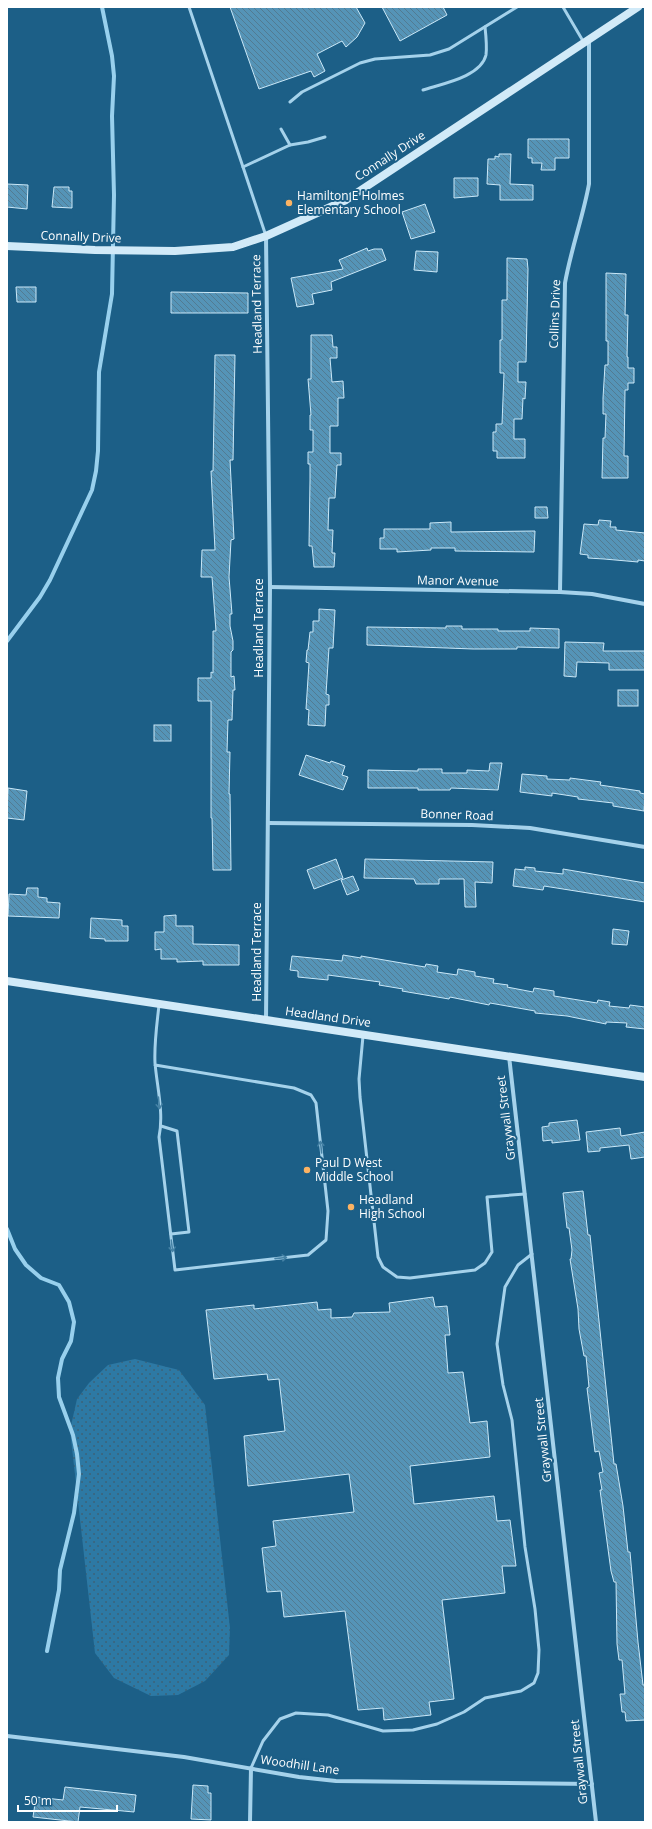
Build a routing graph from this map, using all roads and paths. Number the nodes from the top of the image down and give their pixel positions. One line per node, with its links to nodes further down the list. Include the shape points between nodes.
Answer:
1 (189, 7): 12 (lane)
2 (517, 7): 5 (lane)
3 (563, 7): 6 (lane)
4 (638, 7): 6 (street, Connally Drive)
5 (485, 27): 7 (lane, via 486,54 483,64 475,72); 8 (lane, via 449,49 430,55 375,59 360,63 302,92)
6 (586, 42): 13 (street, Connally Drive, via 346,200); 16 (street, Collins Drive, via 589,184 565,283)
7 (423, 90)
8 (290, 102)
9 (282, 129): 11 (lane)
10 (325, 137): 11 (lane)
11 (290, 145): 12 (lane)
12 (243, 167): 13 (lane)
13 (266, 236): 14 (street, Connally Drive, via 233,247 176,251); 15 (street, Headland Terrace)
14 (7, 246)
15 (270, 587): 16 (street, Manor Avenue); 18 (street, Headland Terrace)
16 (560, 592): 17 (street, Manor Avenue, via 592,594)
17 (645, 604)
18 (268, 823): 19 (street, Bonner Road, via 523,828); 22 (street, Headland Terrace)
19 (645, 847)
20 (7, 981): 21 (street, Headland Drive)
21 (159, 1004): 22 (street, Headland Drive); 25 (lane, via 154,1043)
22 (266, 1020): 23 (street, Headland Drive)
23 (363, 1034): 24 (street, Headland Drive); 28 (lane, via 360,1097 378,1258 383,1267 397,1277 410,1278 475,1270 485,1263 492,1252 487,1198)
24 (509, 1056): 26 (street, Headland Drive); 28 (street, Graywall Street)
25 (155, 1064): 27 (lane, one-way to 27); 29 (lane, one-way to 25, via 175,1270 308,1255 326,1240 328,1211 316,1103 311,1095 294,1088)
26 (645, 1077)
27 (161, 1126): 29 (lane, via 159,1137); 29 (lane, via 177,1131 190,1232)
28 (525, 1194): 30 (street, Graywall Street)
29 (170, 1234)
30 (532, 1254): 32 (lane, via 518,1264 505,1287 497,1344 503,1385 512,1420 535,1609 539,1650 538,1673 534,1683 521,1691 485,1698 464,1712 438,1724 413,1730 383,1731 328,1715 296,1714 280,1719 263,1741); 33 (street, Graywall Street)
31 (7, 1736): 32 (street, Woodhill Lane, via 184,1757)
32 (251, 1768): 33 (street, Woodhill Lane, via 300,1777 336,1780); 34 (street)
33 (592, 1784): 35 (street, Graywall Street)
34 (250, 1822)
35 (596, 1822)

